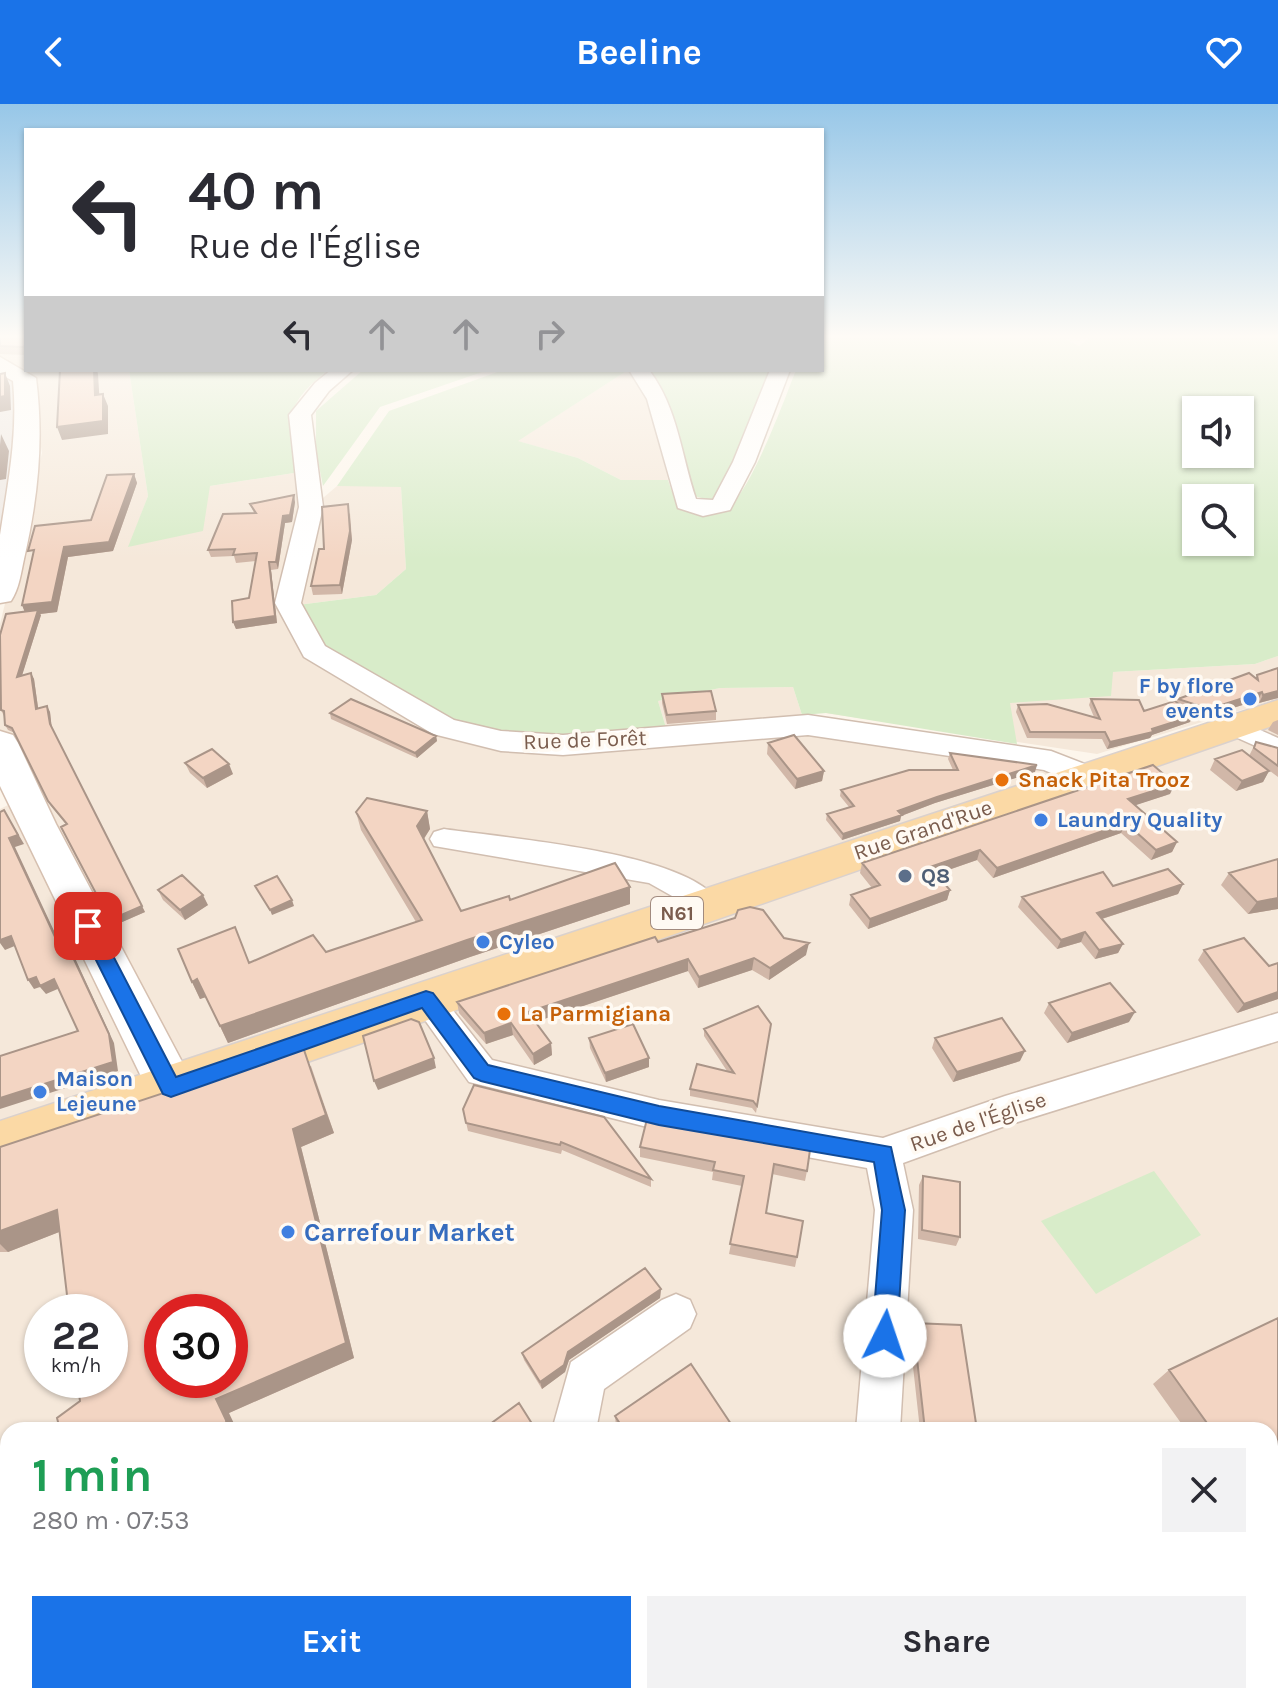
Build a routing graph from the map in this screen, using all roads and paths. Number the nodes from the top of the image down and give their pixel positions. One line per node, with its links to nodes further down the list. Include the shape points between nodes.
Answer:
1 (29, 411): 5 (main road, via 24,507)
2 (303, 411): 10 (street, Rue de Forêt, via 311,507 288,603 314,651 444,727 501,741 563,745 808,725 1051,761)
3 (660, 411): 4 (street, via 686,503 703,509 722,505)
4 (764, 411)
5 (0, 594)
6 (1278, 711): 7 (main road, Rue Grand'Rue / N61)
7 (1233, 726): 9 (street); 10 (main road, Rue Grand'Rue / N61)
8 (0, 743): 15 (main road)
9 (1278, 748)
10 (1084, 776): 12 (main road, Rue Grand'Rue / N61)
11 (444, 839): 12 (street, via 653,873)
12 (704, 903): 13 (main road, Rue Grand'Rue / N61)
13 (426, 999): 15 (main road, Rue Grand'Rue / N61); 17 (street, Rue de l'Église, via 481,1072 659,1115)
14 (1278, 1027): 17 (street, Rue de l'Église)
15 (171, 1088): 16 (main road, Rue Grand'Rue / N61)
16 (0, 1145)
17 (883, 1154): 20 (street, via 894,1210)
18 (676, 1314): 19 (street, via 586,1377)
19 (576, 1422)
20 (879, 1422)

